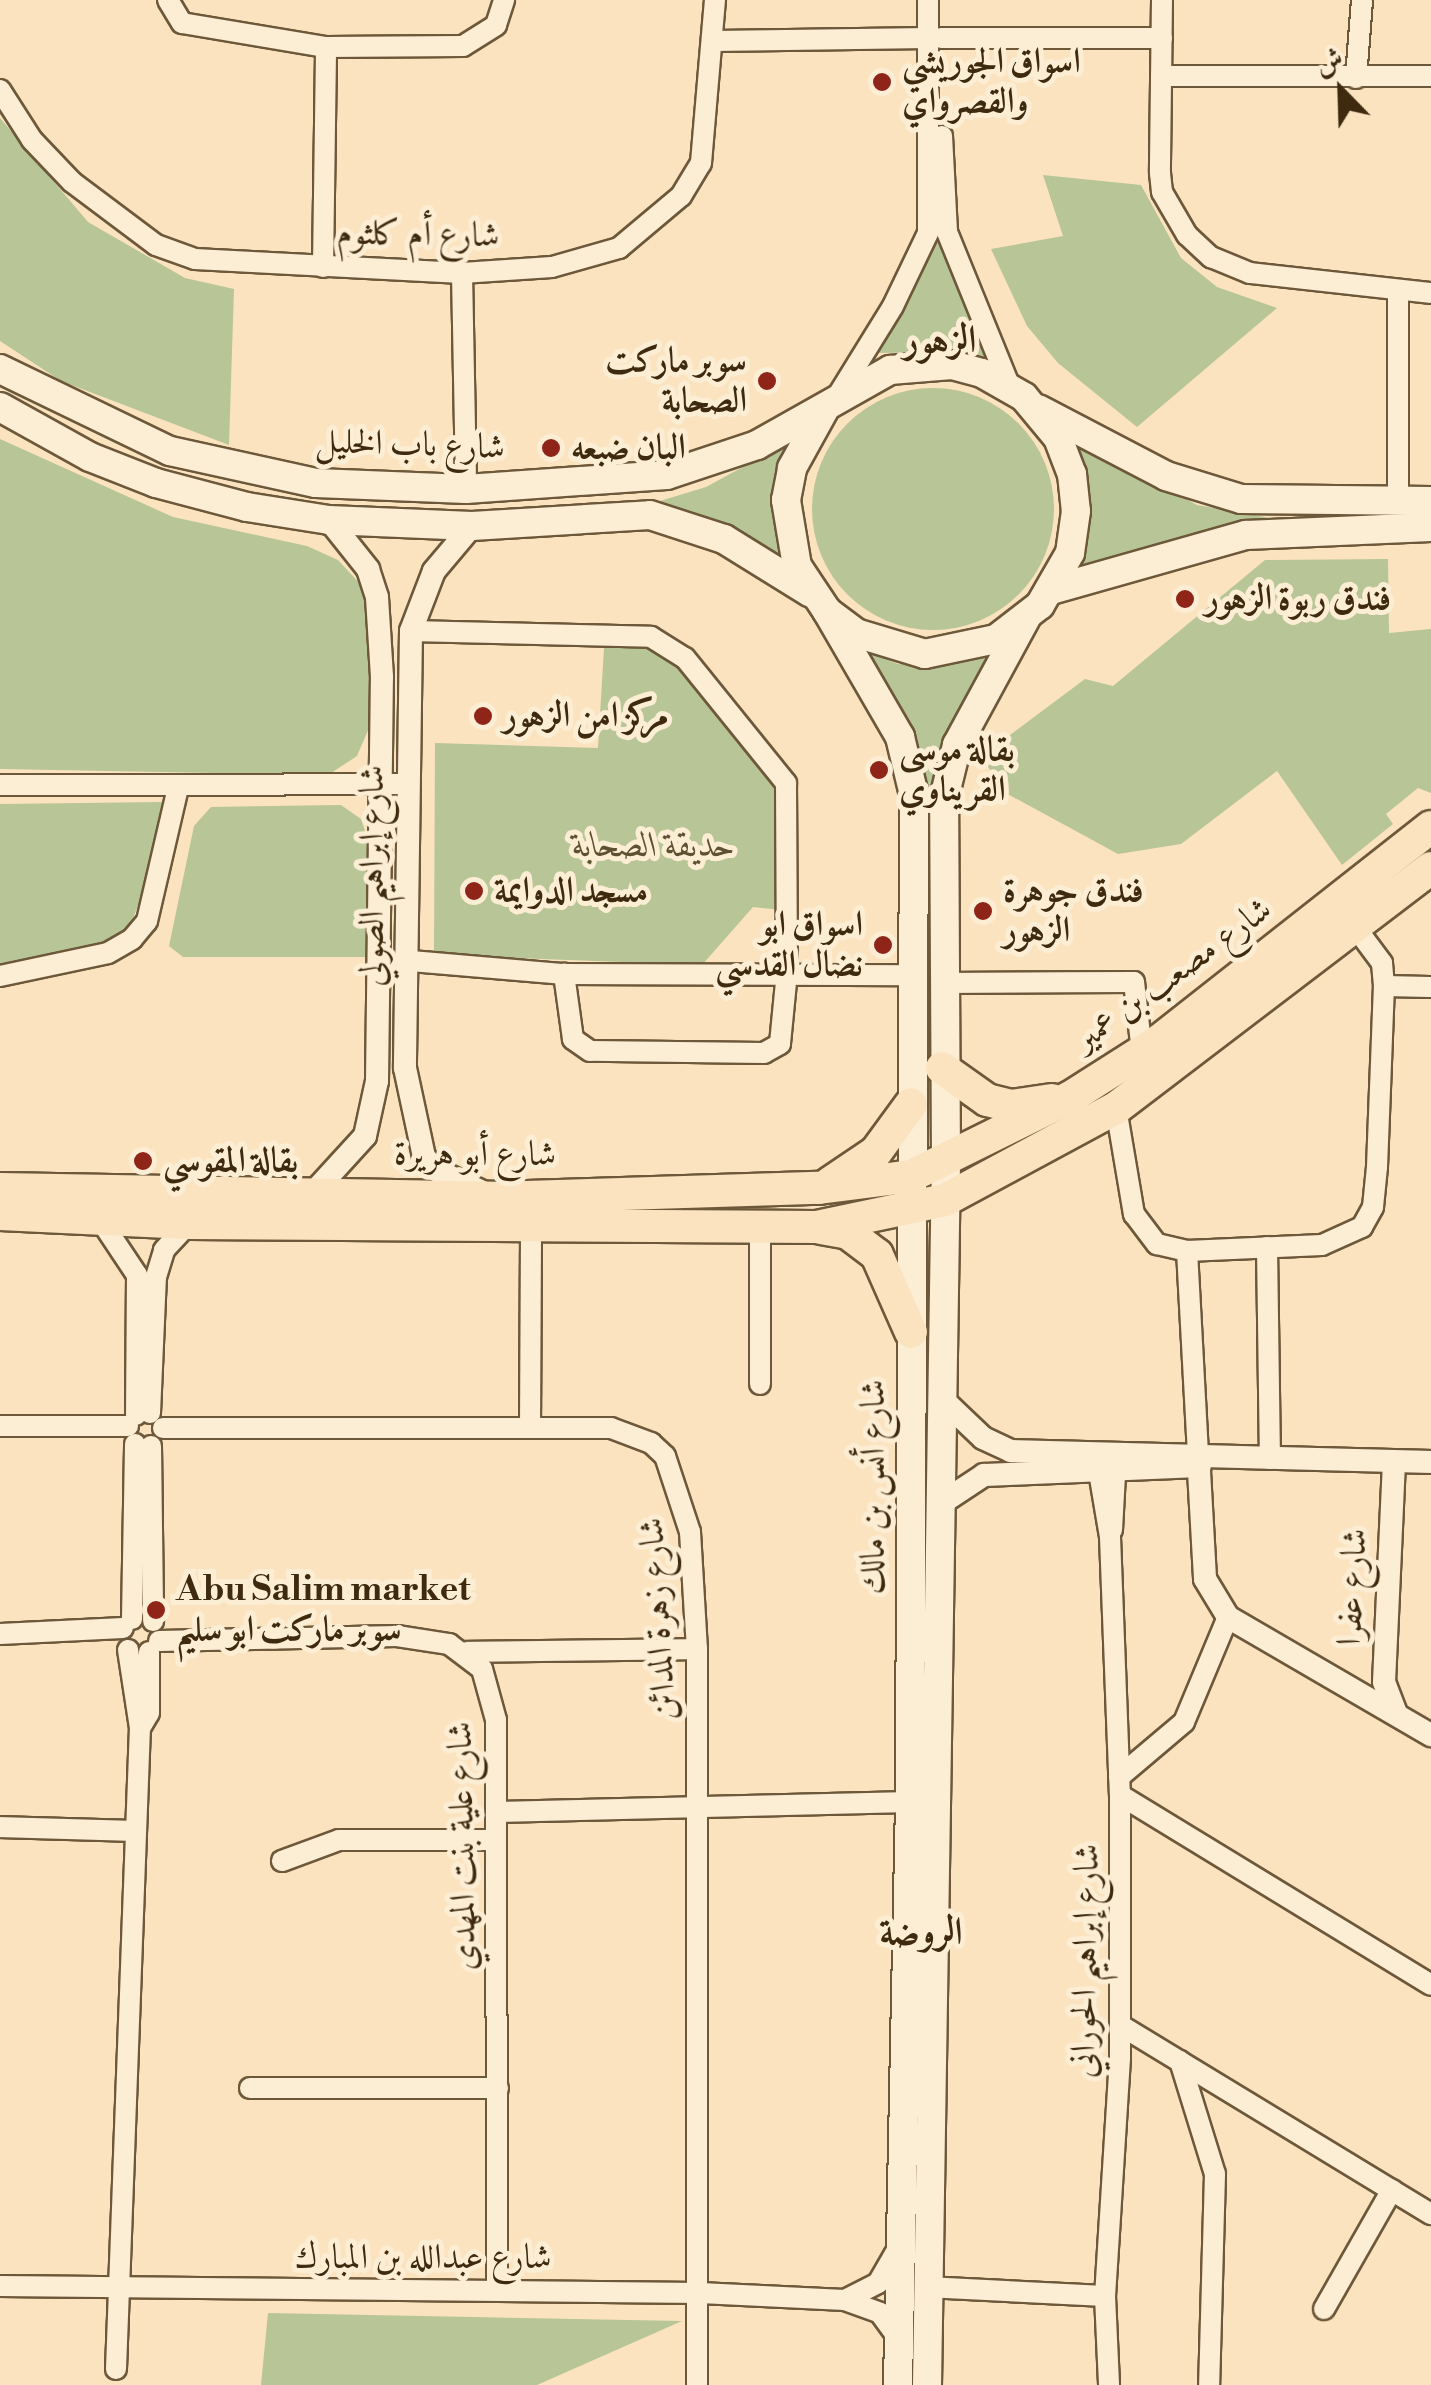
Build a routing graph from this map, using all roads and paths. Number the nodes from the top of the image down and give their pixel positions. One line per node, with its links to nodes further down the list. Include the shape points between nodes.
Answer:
1 (168, 0): 11 (street, via 182,23)
2 (504, 0): 11 (street, via 496,25 462,46)
3 (715, 0): 10 (street, شارع أم كلثوم)
4 (928, 0): 8 (street)
5 (941, 0): 8 (street)
6 (1162, 0): 9 (street)
7 (1362, 0): 14 (street)
8 (934, 38): 9 (street); 10 (street); 21 (street, via 948,232); 22 (street, via 928,233 893,306)
9 (1162, 38): 12 (street)
10 (715, 41): 17 (street, شارع أم كلثوم, via 701,163 652,224 589,260)
11 (326, 48): 16 (street)
12 (1160, 76): 14 (street); 18 (street, via 1162,192 1199,248 1250,273)
13 (1431, 76): 14 (street)
14 (1356, 78)
15 (0, 90): 16 (street, شارع أم كلثوم, via 32,140 72,182 156,245 195,259)
16 (323, 267): 17 (street, شارع أم كلثوم)
17 (462, 273): 25 (street)
18 (1398, 292): 19 (street); 26 (street)
19 (1431, 293)
20 (0, 369): 25 (main road, شارع باب الخليل, via 170,451 316,483)
21 (1010, 387): 22 (main road, via 982,373 920,364 875,376); 24 (main road)
22 (830, 405): 25 (main road, شارع باب الخليل, via 758,445 668,476); 32 (main road, via 805,438 786,500 788,534)
23 (0, 407): 28 (main road, via 90,457 156,483)
24 (1036, 408): 26 (main road, via 1203,490 1275,501); 31 (main road, via 1058,438 1076,511 1070,552)
25 (466, 489)
26 (1398, 501): 27 (main road)
27 (1431, 501)
28 (329, 520): 29 (main road); 36 (street, شارع إبراهيم الصولي, via 368,569 377,598)
29 (472, 526): 32 (main road, via 650,514 724,539); 34 (street, شارع إبراهيم الصولي, via 434,571)
30 (1431, 527): 31 (main road, via 1246,535)
31 (1051, 590): 33 (main road)
32 (820, 603): 33 (main road, via 856,633 925,654 996,638); 45 (main road, شارع أنس بن مالك, via 909,764)
33 (1026, 618): 47 (main road, شارع أنس بن مالك, via 948,769)
34 (412, 631): 35 (street, شارع إبراهيم الصولي); 43 (street, via 630,632 677,652 786,783)
35 (408, 784): 36 (street); 42 (street, شارع إبراهيم الصولي)
36 (377, 785): 38 (street); 59 (street, شارع إبراهيم الصولي, via 372,1111 353,1154)
37 (0, 786): 38 (street)
38 (178, 788): 46 (street, via 148,921 132,939 108,953)
39 (1431, 828): 50 (highway, شارع مصعب بن عمير)
40 (1431, 868): 41 (highway, شارع مصعب بن عمير)
41 (1356, 928): 48 (street, via 1382,962); 54 (highway, شارع مصعب بن عمير)
42 (411, 961): 44 (street); 60 (street, شارع إبراهيم الصولي, via 405,1068 416,1138 436,1170)
43 (787, 972): 44 (street); 44 (street, via 784,1039 764,1053 590,1051 574,1039); 45 (street)
44 (564, 974)
45 (914, 975): 53 (main road, شارع أنس بن مالك)
46 (0, 976)
47 (942, 983): 50 (street, via 1134,982); 51 (main road, شارع أنس بن مالك)
48 (1384, 986): 49 (street); 68 (street, via 1373,1207 1362,1227 1342,1239)
49 (1431, 987)
50 (1142, 1052): 52 (highway, شارع مصعب بن عمير)
51 (942, 1068): 52 (highway, via 987,1100 1010,1106); 55 (main road, شارع أنس بن مالك)
52 (1071, 1098): 55 (highway, شارع مصعب بن عمير)
53 (911, 1104): 56 (highway, via 876,1152); 58 (main road, شارع أنس بن مالك)
54 (1116, 1108): 61 (highway, شارع مصعب بن عمير); 69 (street, via 1134,1214 1158,1244)
55 (946, 1162): 58 (highway, شارع أبو هريرة); 61 (main road, شارع أنس بن مالك)
56 (819, 1188): 58 (highway, شارع أبو هريرة); 60 (highway, شارع أبو هريرة)
57 (0, 1189): 59 (highway, شارع أبو هريرة)
58 (912, 1192): 61 (highway, شارع أبو هريرة); 67 (highway, شارع أبو هريرة); 70 (main road, شارع أنس بن مالك)
59 (313, 1193): 60 (highway, شارع أبو هريرة)
60 (495, 1198)
61 (946, 1200): 72 (main road, شارع أنس بن مالك)
62 (0, 1214): 63 (highway, شارع أبو هريرة)
63 (100, 1221): 64 (highway, شارع أبو هريرة); 75 (street, via 137,1275)
64 (189, 1223): 65 (highway, شارع أبو هريرة); 75 (street, via 164,1250 156,1277)
65 (531, 1225): 66 (highway, شارع أبو هريرة); 74 (street)
66 (760, 1226): 67 (highway, شارع أبو هريرة); 71 (street)
67 (817, 1227): 70 (highway, via 848,1233 877,1255 894,1279)
68 (1268, 1248): 69 (street); 77 (street)
69 (1187, 1251): 76 (street)
70 (912, 1332): 90 (main road, شارع أنس بن مالك)
71 (760, 1384)
72 (941, 1398): 78 (street, via 996,1446); 81 (main road, شارع أنس بن مالك)
73 (0, 1426): 75 (street, شارع زهرة المدائن)
74 (530, 1426): 75 (street, شارع زهرة المدائن); 85 (street, شارع زهرة المدائن, via 611,1428 651,1443 665,1456 690,1532)
75 (144, 1429): 84 (street)
76 (1204, 1459): 77 (street); 78 (street); 82 (street, via 1206,1579)
77 (1270, 1460): 79 (street)
78 (1106, 1462): 81 (street, via 984,1475); 89 (street, شارع إبراهيم الحوراني)
79 (1394, 1462): 80 (street); 87 (street, شارع عفرا, via 1384,1682)
80 (1431, 1462)
81 (940, 1504): 106 (main road, شارع أنس بن مالك)
82 (1228, 1618): 87 (street); 89 (street, via 1184,1722)
83 (0, 1634): 84 (street)
84 (141, 1635): 86 (street, via 397,1636); 94 (street, via 150,1713 140,1728)
85 (697, 1649): 86 (street); 91 (street, شارع زهرة المدائن)
86 (467, 1652): 92 (street, شارع علية بنت المهدي, via 493,1694)
87 (1396, 1714): 88 (street)
88 (1431, 1735)
89 (1119, 1786): 97 (street); 98 (street, شارع إبراهيم الحوراني)
90 (910, 1802): 91 (street); 104 (main road, شارع أنس بن مالك)
91 (700, 1808): 92 (street); 109 (street, شارع زهرة المدائن)
92 (497, 1812): 95 (street, شارع علية بنت المهدي)
93 (0, 1827): 94 (street)
94 (134, 1831): 107 (street)
95 (496, 1840): 96 (street, via 338,1840); 101 (street, شارع علية بنت المهدي)
96 (282, 1861)
97 (1431, 1985)
98 (1120, 2026): 99 (street); 110 (street, شارع إبراهيم الحوراني)
99 (1180, 2062): 102 (street); 119 (street, via 1215,2174)
100 (250, 2088): 101 (street)
101 (498, 2088): 108 (street, شارع علية بنت المهدي)
102 (1392, 2190): 103 (street); 112 (street)
103 (1431, 2214)
104 (901, 2244): 111 (street, via 878,2283); 113 (main road, شارع أنس بن مالك)
105 (0, 2286): 107 (street, شارع عبدالله بن المبارك)
106 (926, 2287): 110 (street); 117 (main road, شارع أنس بن مالك)
107 (116, 2288): 108 (street, شارع عبدالله بن المبارك); 114 (street)
108 (497, 2290): 109 (street, شارع عبدالله بن المبارك)
109 (700, 2292): 111 (street, شارع عبدالله بن المبارك); 115 (street, شارع زهرة المدائن)
110 (1106, 2296): 118 (street, شارع إبراهيم الحوراني)
111 (844, 2300): 113 (street, شارع عبدالله بن المبارك, via 880,2313)
112 (1324, 2308)
113 (898, 2338): 116 (main road, شارع أنس بن مالك)
114 (116, 2369)
115 (697, 2385)
116 (898, 2385)
117 (928, 2385)
118 (1109, 2385)
119 (1209, 2385)

